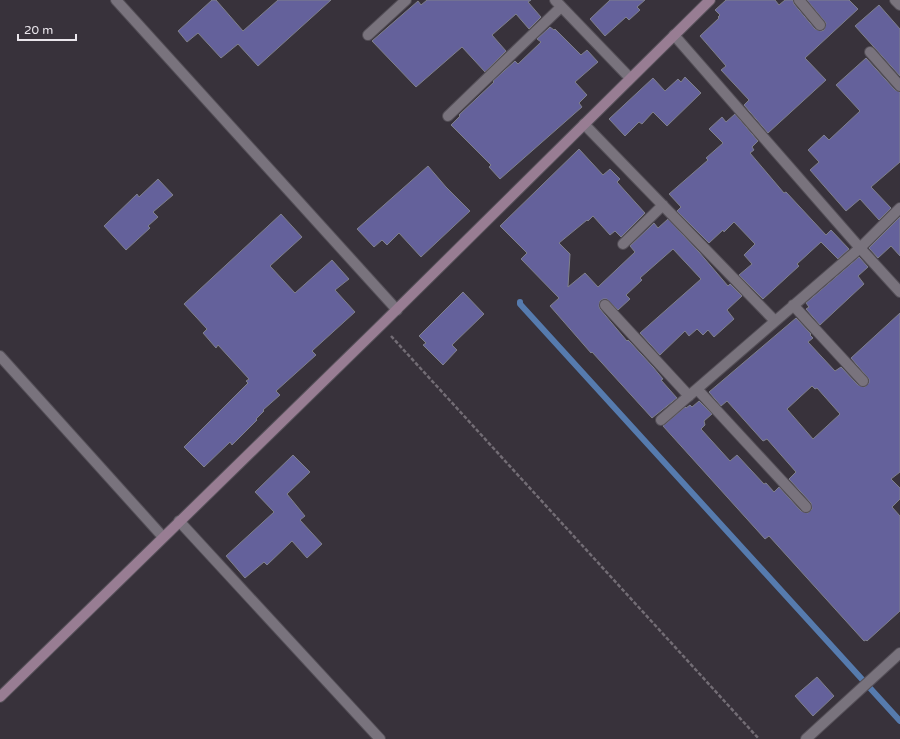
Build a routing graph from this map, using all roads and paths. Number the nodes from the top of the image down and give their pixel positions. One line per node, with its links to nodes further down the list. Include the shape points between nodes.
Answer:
1 (116, 0): 23 (street)
2 (406, 0): 9 (street)
3 (710, 0): 10 (street)
4 (799, 0): 8 (street)
5 (895, 0): 7 (street)
6 (558, 4): 12 (street); 14 (street)
7 (900, 5)
8 (820, 25)
9 (368, 35)
10 (674, 35): 12 (street); 19 (street)
11 (870, 52): 13 (street)
12 (630, 78): 15 (street)
13 (900, 86)
14 (448, 116)
15 (584, 124): 16 (street); 23 (street)
16 (663, 205): 18 (street); 24 (street)
17 (900, 208): 19 (street)
18 (623, 244)
19 (860, 248): 20 (street); 22 (street)
20 (900, 292)
21 (605, 305): 29 (street)
22 (793, 305): 24 (street); 27 (street)
23 (397, 310): 25 (street)
24 (775, 321): 28 (street)
25 (381, 325): 32 (street); 37 (path)
26 (0, 356): 33 (street)
27 (863, 381)
28 (697, 389): 29 (street); 31 (street)
29 (689, 396): 30 (street)
30 (661, 420)
31 (806, 507)
32 (179, 521): 33 (street); 36 (street)
33 (163, 537): 35 (street)
34 (900, 653): 38 (street)
35 (0, 697)
36 (380, 739)
37 (760, 739)
38 (806, 739)

